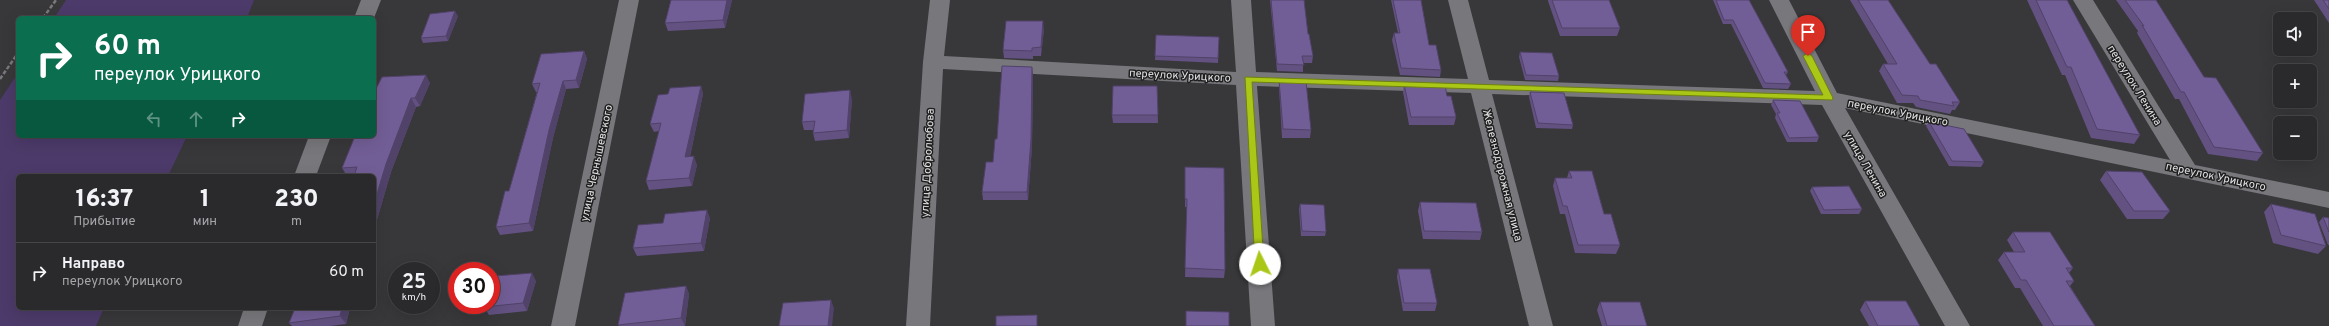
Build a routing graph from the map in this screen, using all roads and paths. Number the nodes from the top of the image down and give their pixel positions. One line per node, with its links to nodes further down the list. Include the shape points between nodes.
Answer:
1 (56, 0): 9 (path)
2 (371, 0): 10 (street)
3 (629, 0): 23 (street, улица Чернышевского)
4 (940, 0): 12 (street, улица Добролюбова)
5 (1241, 0): 14 (street)
6 (1458, 0): 15 (street, Железнодорожная улица)
7 (1779, 0): 16 (street, улица Ленина)
8 (2083, 0): 18 (street, переулок Ленина)
9 (44, 16)
10 (365, 16)
11 (16, 56): 13 (path)
12 (933, 62): 14 (street, переулок Урицкого); 24 (street, улица Добролюбова)
13 (0, 79)
14 (1248, 79): 15 (street, переулок Урицкого); 25 (street)
15 (1480, 86): 16 (street, переулок Урицкого); 26 (street, Железнодорожная улица)
16 (1829, 98): 18 (street, переулок Урицкого); 27 (street, улица Ленина)
17 (319, 138): 19 (street)
18 (2188, 171): 20 (street, переулок Урицкого)
19 (306, 174)
20 (2329, 200)
21 (255, 310): 22 (street)
22 (250, 326)
23 (563, 326)
24 (918, 326)
25 (1263, 326)
26 (1541, 326)
27 (1958, 326)

